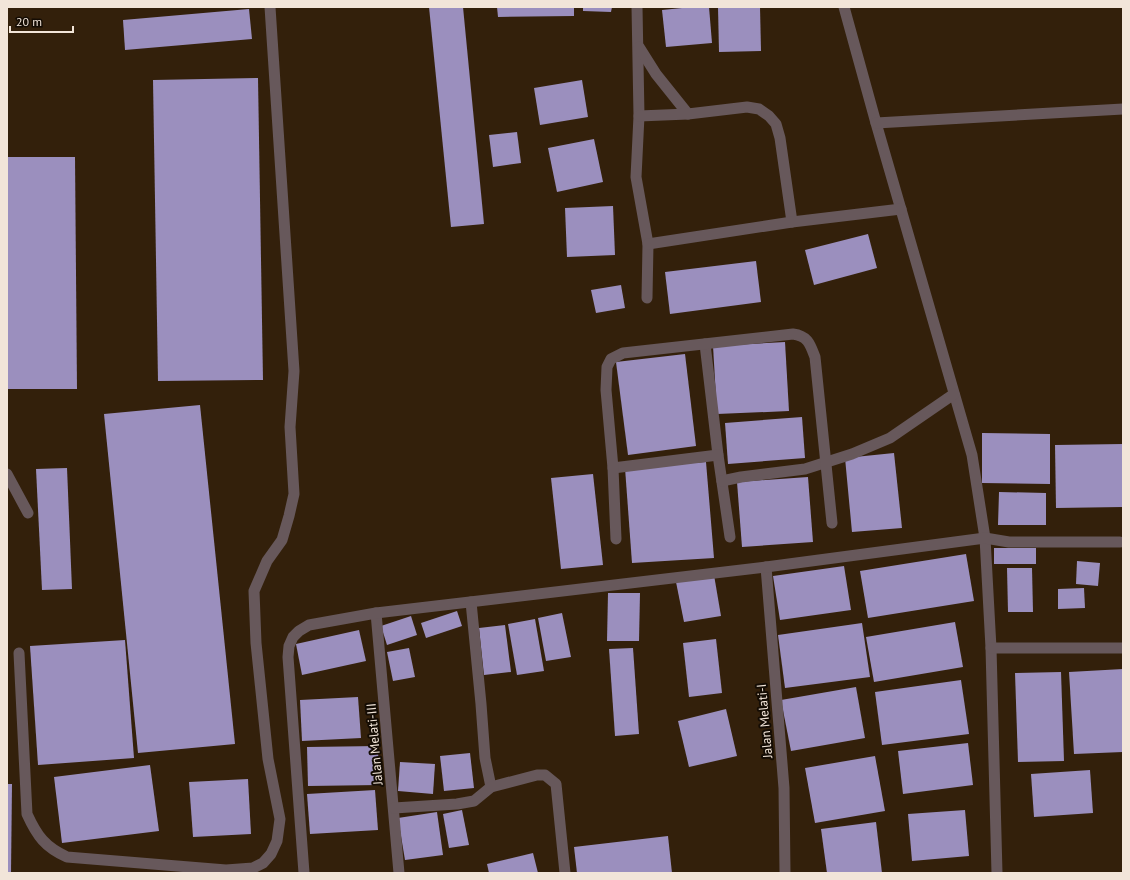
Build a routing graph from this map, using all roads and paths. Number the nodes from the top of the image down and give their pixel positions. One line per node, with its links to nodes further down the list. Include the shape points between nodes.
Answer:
1 (270, 7): 31 (street, via 294,371 290,427 294,494 282,540 267,561 254,591 256,643 268,759 280,818 277,841 271,854 263,863 253,868 226,870 67,857 54,851 42,841 27,814)
2 (638, 7): 4 (street)
3 (844, 7): 8 (street)
4 (638, 46): 6 (street, via 656,74); 7 (street)
5 (1123, 109): 8 (street)
6 (688, 114): 7 (street); 10 (street, via 747,107 759,109 769,116 776,124 780,138)
7 (639, 116): 11 (street, via 636,178)
8 (876, 123): 9 (street)
9 (901, 209): 10 (street); 14 (street)
10 (792, 222): 11 (street)
11 (648, 244): 12 (street)
12 (647, 298)
13 (705, 344): 15 (street); 16 (street, via 794,334 808,341 815,357); 17 (street, via 623,353 611,359 607,367 606,390)
14 (954, 394): 16 (street, via 890,438); 23 (street, via 972,455)
15 (718, 455): 17 (street); 19 (street)
16 (825, 463): 19 (street, via 805,469); 21 (street)
17 (613, 468): 24 (street)
18 (7, 474): 20 (street)
19 (722, 481): 22 (street)
20 (28, 513)
21 (832, 522)
22 (730, 537)
23 (985, 538): 25 (street, via 1009,542); 26 (street); 29 (street)
24 (616, 539)
25 (1120, 542)
26 (766, 567): 27 (street); 37 (street, Jalan Melati-I, via 784,788)
27 (471, 602): 28 (street); 32 (street, via 485,758)
28 (376, 613): 33 (street, Jalan Melati-III); 34 (street, via 309,625 299,631 289,646)
29 (991, 648): 30 (street); 38 (street)
30 (1123, 648)
31 (19, 654)
32 (491, 787): 33 (street, via 474,801); 36 (street, via 537,775 545,775 556,784)
33 (394, 808): 35 (street, Jalan Melati-III)
34 (304, 873)
35 (399, 873)
36 (565, 873)
37 (784, 873)
38 (996, 873)

